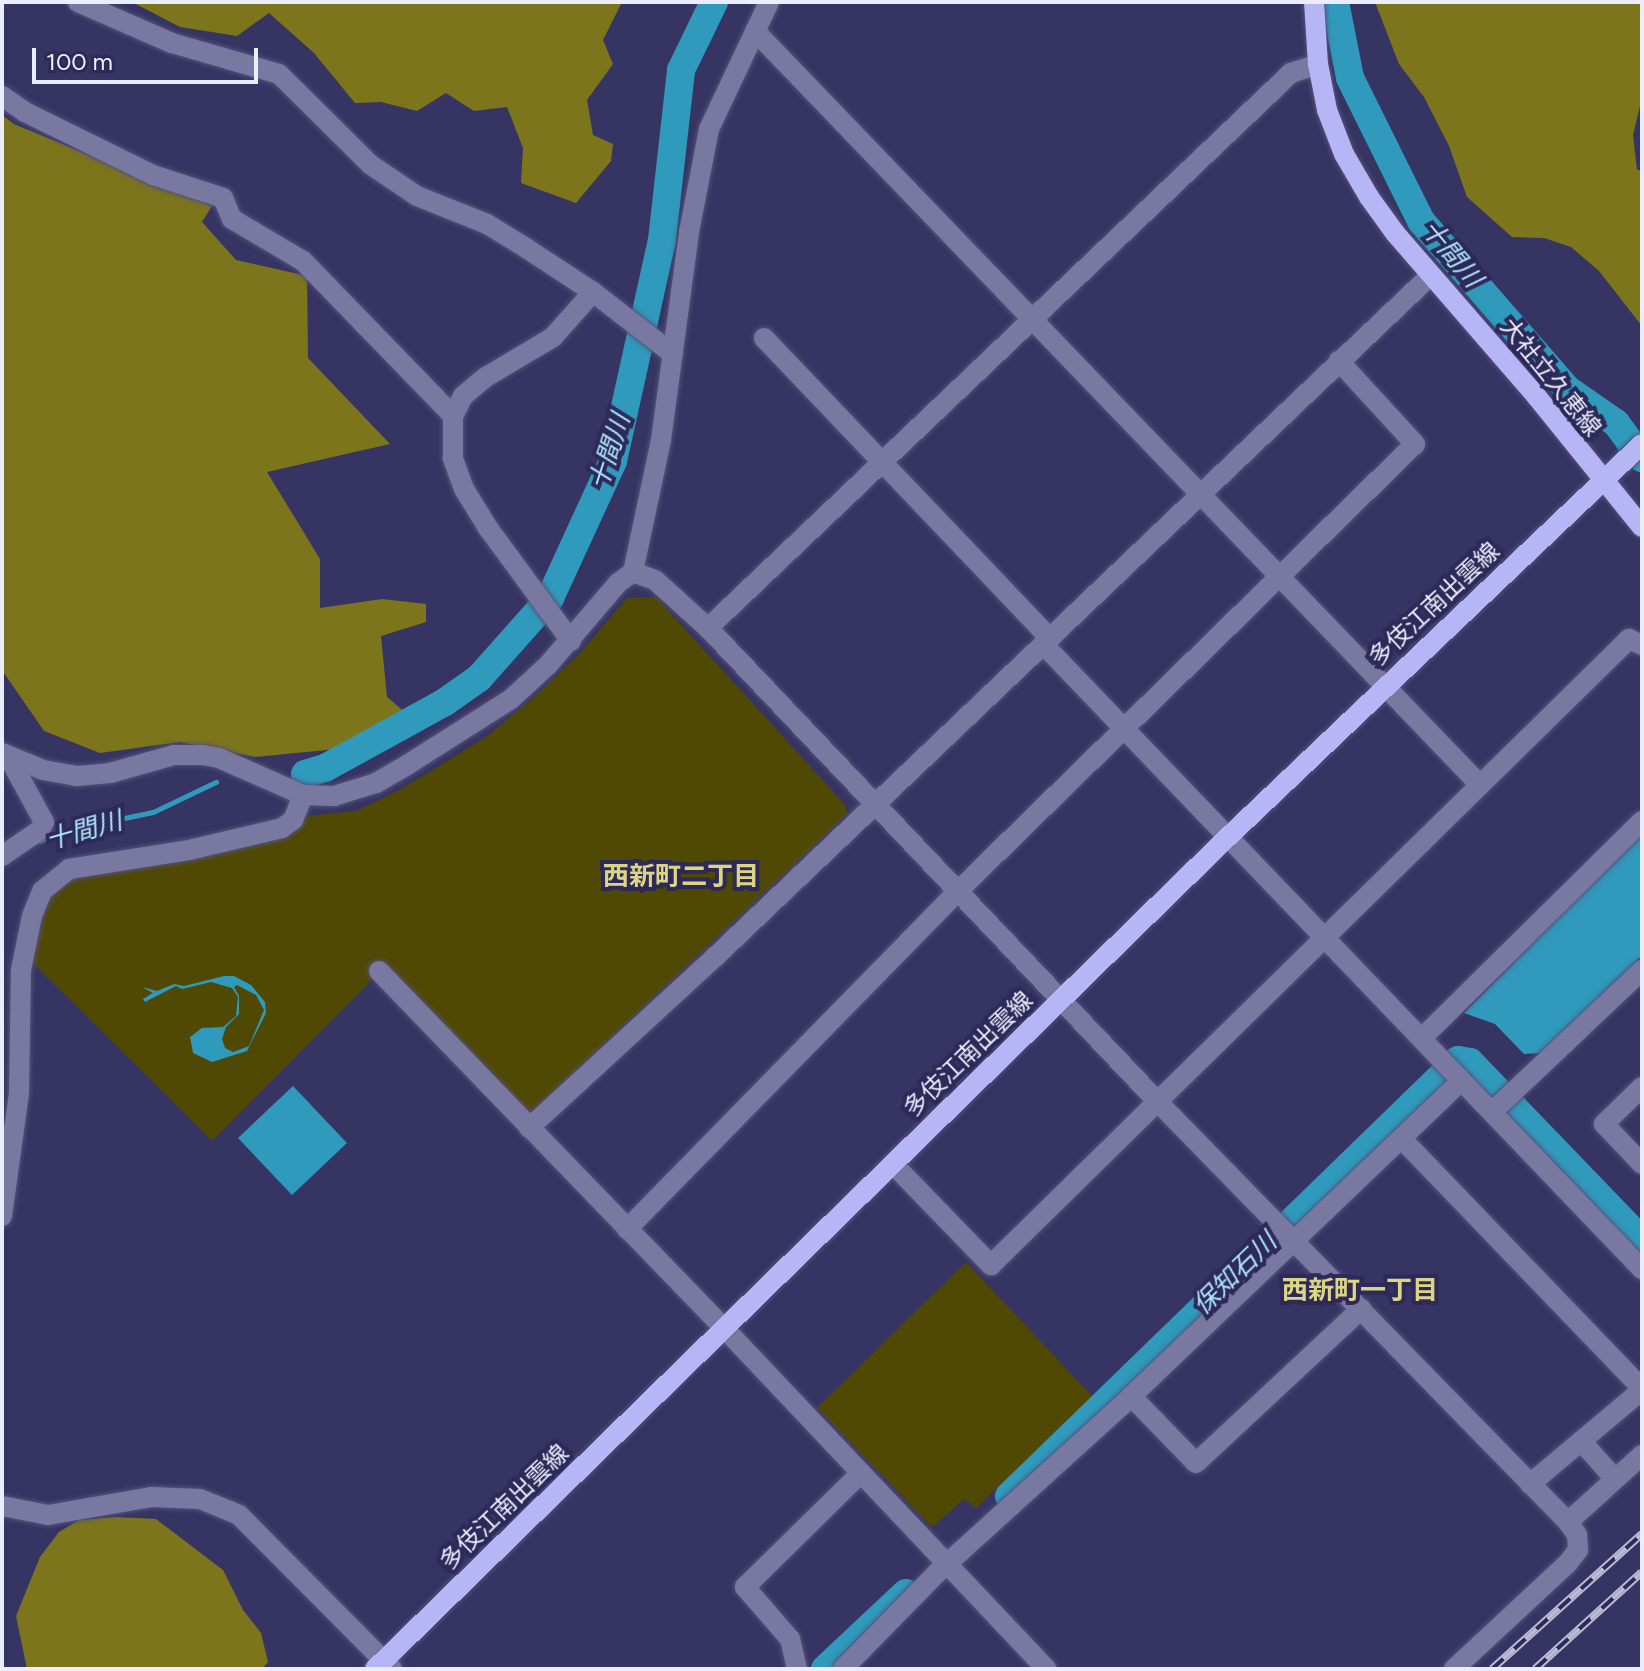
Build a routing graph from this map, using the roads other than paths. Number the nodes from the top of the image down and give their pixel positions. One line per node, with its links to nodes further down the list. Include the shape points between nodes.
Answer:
1 (78, 2): 8 (street, via 172,43 279,74 371,165 417,196 487,224)
2 (769, 2): 4 (street)
3 (1314, 2): 5 (main road, 大社立久恵線)
4 (755, 31): 9 (street); 11 (street, via 709,129)
5 (1318, 64): 7 (main road, 大社立久恵線, via 1327,110 1344,154 1395,233); 9 (street, via 1291,73)
6 (2, 96): 13 (street, via 153,175 223,198 232,219 303,261)
7 (1431, 275): 12 (street); 16 (main road, 大社立久恵線)
8 (593, 292): 11 (street); 13 (street, via 553,337 463,396)
9 (1034, 319): 15 (street); 17 (street)
10 (764, 338): 15 (street)
11 (673, 354): 19 (street)
12 (1339, 361): 17 (street); 20 (street, via 1415,444)
13 (453, 416): 22 (street, via 453,458 464,489)
14 (1642, 444): 16 (main road, 多伎江南出雲線)
15 (882, 462): 21 (street); 23 (street)
16 (1603, 482): 18 (main road, 大社立久恵線); 25 (main road, 多伎江南出雲線)
17 (1198, 493): 20 (street); 23 (street)
18 (1642, 527)
19 (633, 572): 21 (street, via 655,580); 22 (street)
20 (1280, 577): 25 (street); 26 (street)
21 (708, 628): 30 (street)
22 (571, 641): 29 (street, via 511,699 397,771 352,792)
23 (1046, 641): 26 (street); 30 (street)
24 (1642, 645): 28 (street, via 1629,639)
25 (1386, 685): 28 (street); 32 (main road, 多伎江南出雲線)
26 (1124, 729): 32 (street); 34 (street)
27 (5, 754): 29 (street, via 43,770 77,776 110,773 174,755 203,755); 33 (street, via 44,822)
28 (1480, 785): 35 (street)
29 (303, 795): 48 (street, via 293,820 282,828 189,850 69,869 42,891 21,970 19,1093)
30 (874, 804): 34 (street); 44 (street)
31 (1642, 821): 39 (street)
32 (1229, 836): 35 (street); 38 (main road, 多伎江南出雲線)
33 (2, 856)
34 (958, 891): 38 (street); 49 (street)
35 (1324, 940): 39 (street); 42 (street)
36 (1642, 970): 43 (street)
37 (379, 971): 44 (street)
38 (1061, 999): 42 (street); 46 (main road, 多伎江南出雲線)
39 (1423, 1037): 40 (street)
40 (1461, 1081): 43 (street); 45 (street)
41 (1642, 1087): 47 (street, via 1604,1124)
42 (1157, 1101): 46 (street, via 991,1265); 50 (street)
43 (1492, 1112): 51 (street)
44 (529, 1128): 49 (street)
45 (1402, 1139): 50 (street); 54 (street)
46 (893, 1164): 53 (main road, 多伎江南出雲線)
47 (1642, 1164)
48 (2, 1216)
49 (627, 1229): 53 (street)
50 (1296, 1241): 52 (street); 55 (street)
51 (1642, 1269)
52 (1361, 1309): 55 (street, via 1196,1463); 60 (street)
53 (725, 1329): 58 (street); 64 (main road, 多伎江南出雲線)
54 (1642, 1389): 56 (street)
55 (1131, 1396): 63 (street)
56 (1581, 1441): 59 (street); 60 (street)
57 (1642, 1455): 59 (street)
58 (860, 1474): 63 (street); 65 (street, via 745,1587 790,1639)
59 (1615, 1479): 62 (street)
60 (1530, 1484): 62 (street)
61 (2, 1506): 64 (street, via 48,1515 152,1497 200,1499 239,1515)
62 (1568, 1522): 68 (street, via 1577,1535 1578,1550 1568,1563)
63 (946, 1564): 66 (street); 67 (street)
64 (384, 1666)
65 (797, 1669)
66 (843, 1669)
67 (1046, 1669)
68 (1454, 1669)

